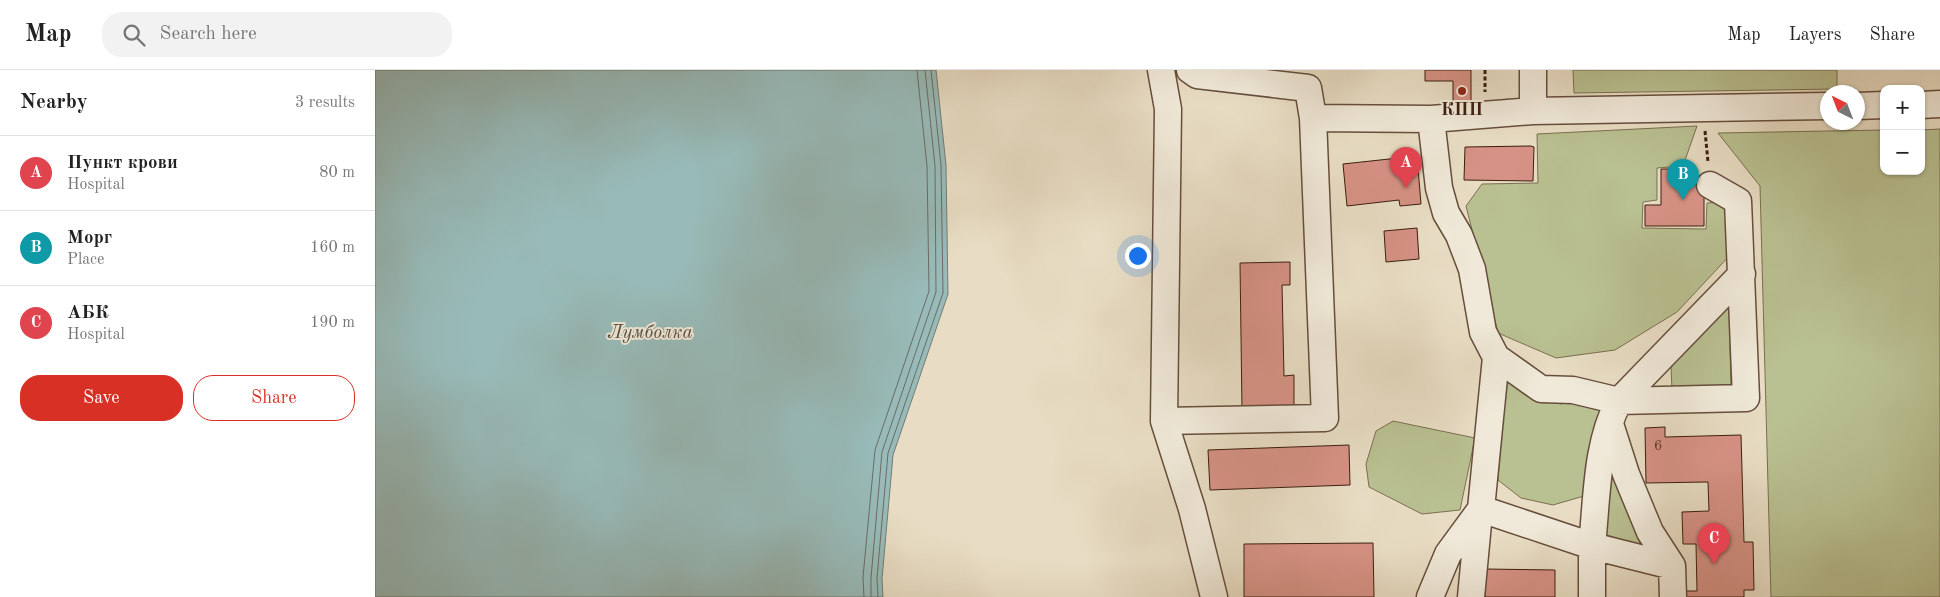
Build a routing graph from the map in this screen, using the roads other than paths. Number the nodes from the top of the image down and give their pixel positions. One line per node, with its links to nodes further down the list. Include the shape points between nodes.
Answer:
1 (1161, 70): 16 (lane, via 1168,109)
2 (1191, 70): 10 (lane, via 1197,75 1308,88)
3 (1533, 70): 9 (lane)
4 (1940, 104): 6 (lane)
5 (1880, 105): 8 (lane)
6 (1925, 105)
7 (1820, 106): 9 (lane)
8 (1865, 106)
9 (1533, 111): 11 (lane)
10 (1313, 118): 11 (lane); 16 (lane, via 1325,418)
11 (1431, 119): 14 (lane, via 1439,188 1446,213 1459,235 1472,269 1483,332)
12 (1710, 186): 13 (lane, via 1738,201)
13 (1742, 274): 15 (lane); 15 (lane, via 1746,398)
14 (1496, 357): 15 (lane, via 1541,389 1573,390); 17 (lane)
15 (1614, 410): 18 (lane, via 1599,474); 19 (lane, via 1626,474 1650,532)
16 (1164, 421): 20 (lane, via 1192,509)
17 (1480, 510): 18 (lane); 21 (lane, via 1448,554); 22 (lane)
18 (1592, 546): 19 (lane); 23 (lane)
19 (1672, 566): 24 (lane)
20 (1214, 597)
21 (1430, 597)
22 (1471, 597)
23 (1593, 597)
24 (1673, 597)

